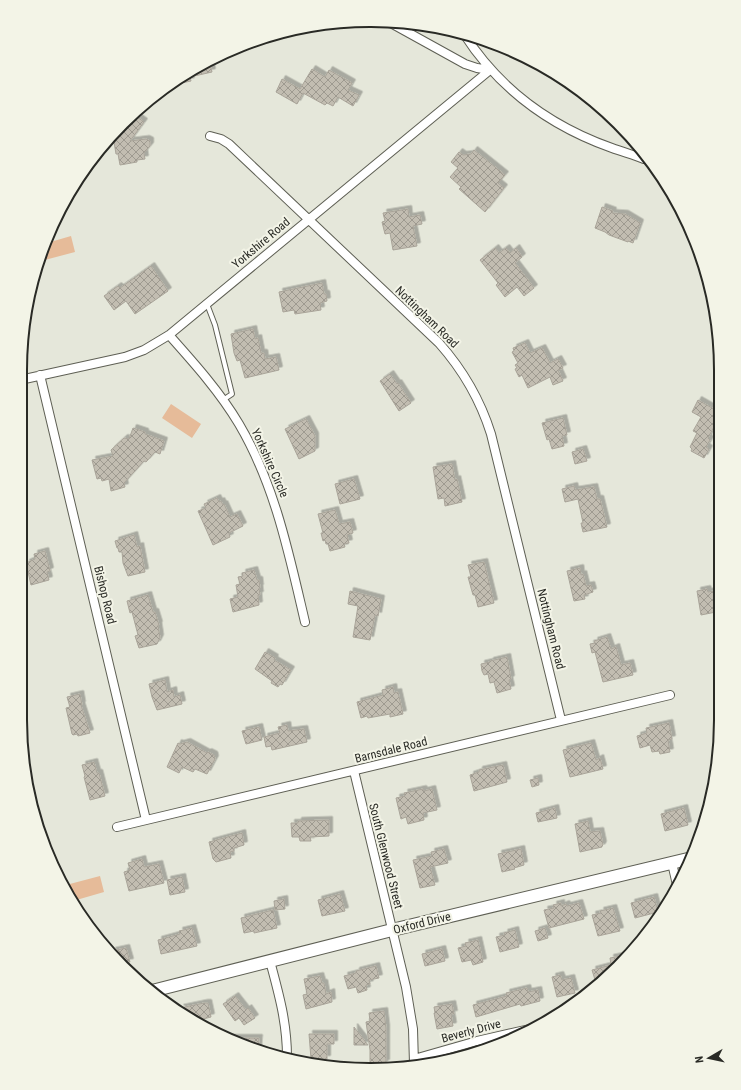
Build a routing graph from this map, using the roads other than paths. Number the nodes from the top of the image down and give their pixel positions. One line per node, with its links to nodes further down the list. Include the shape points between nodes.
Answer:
1 (401, 29): 3 (street, via 465,64)
2 (470, 42): 3 (street)
3 (490, 70): 5 (street, via 506,87 543,114 600,143); 6 (street, Yorkshire Road)
4 (210, 136): 6 (street, Nottingham Road, via 229,144)
5 (640, 158)
6 (309, 220): 7 (street, Yorkshire Road); 14 (street, Nottingham Road, via 439,343 476,394 491,434)
7 (207, 304): 8 (street, Yorkshire Road); 11 (lane, via 216,325 232,394)
8 (170, 335): 9 (street, Yorkshire Road, via 144,350 125,357); 11 (street, Yorkshire Circle)
9 (40, 375): 10 (street, Yorkshire Road); 16 (street, Bishop Road)
10 (27, 378)
11 (223, 400): 12 (street, Yorkshire Circle, via 239,424 268,485 285,537)
12 (305, 622)
13 (670, 695): 14 (street, Barnsdale Road)
14 (561, 720): 15 (street, Barnsdale Road)
15 (354, 771): 16 (street, Barnsdale Road); 21 (street, South Glenwood Street)
16 (146, 820): 17 (street, Barnsdale Road)
17 (117, 827)
18 (684, 860): 19 (main road, Oxford Drive)
19 (672, 863): 20 (street); 21 (main road, Oxford Drive)
20 (676, 877)
21 (392, 930): 22 (main road, Oxford Drive); 27 (street, South Glenwood Street, via 411,1009)
22 (270, 961): 23 (main road, Oxford Drive); 25 (street, via 285,1020)
23 (158, 989)
24 (510, 1034): 26 (street, Beverly Drive, via 477,1041)
25 (287, 1052)
26 (425, 1058)
27 (414, 1060)

